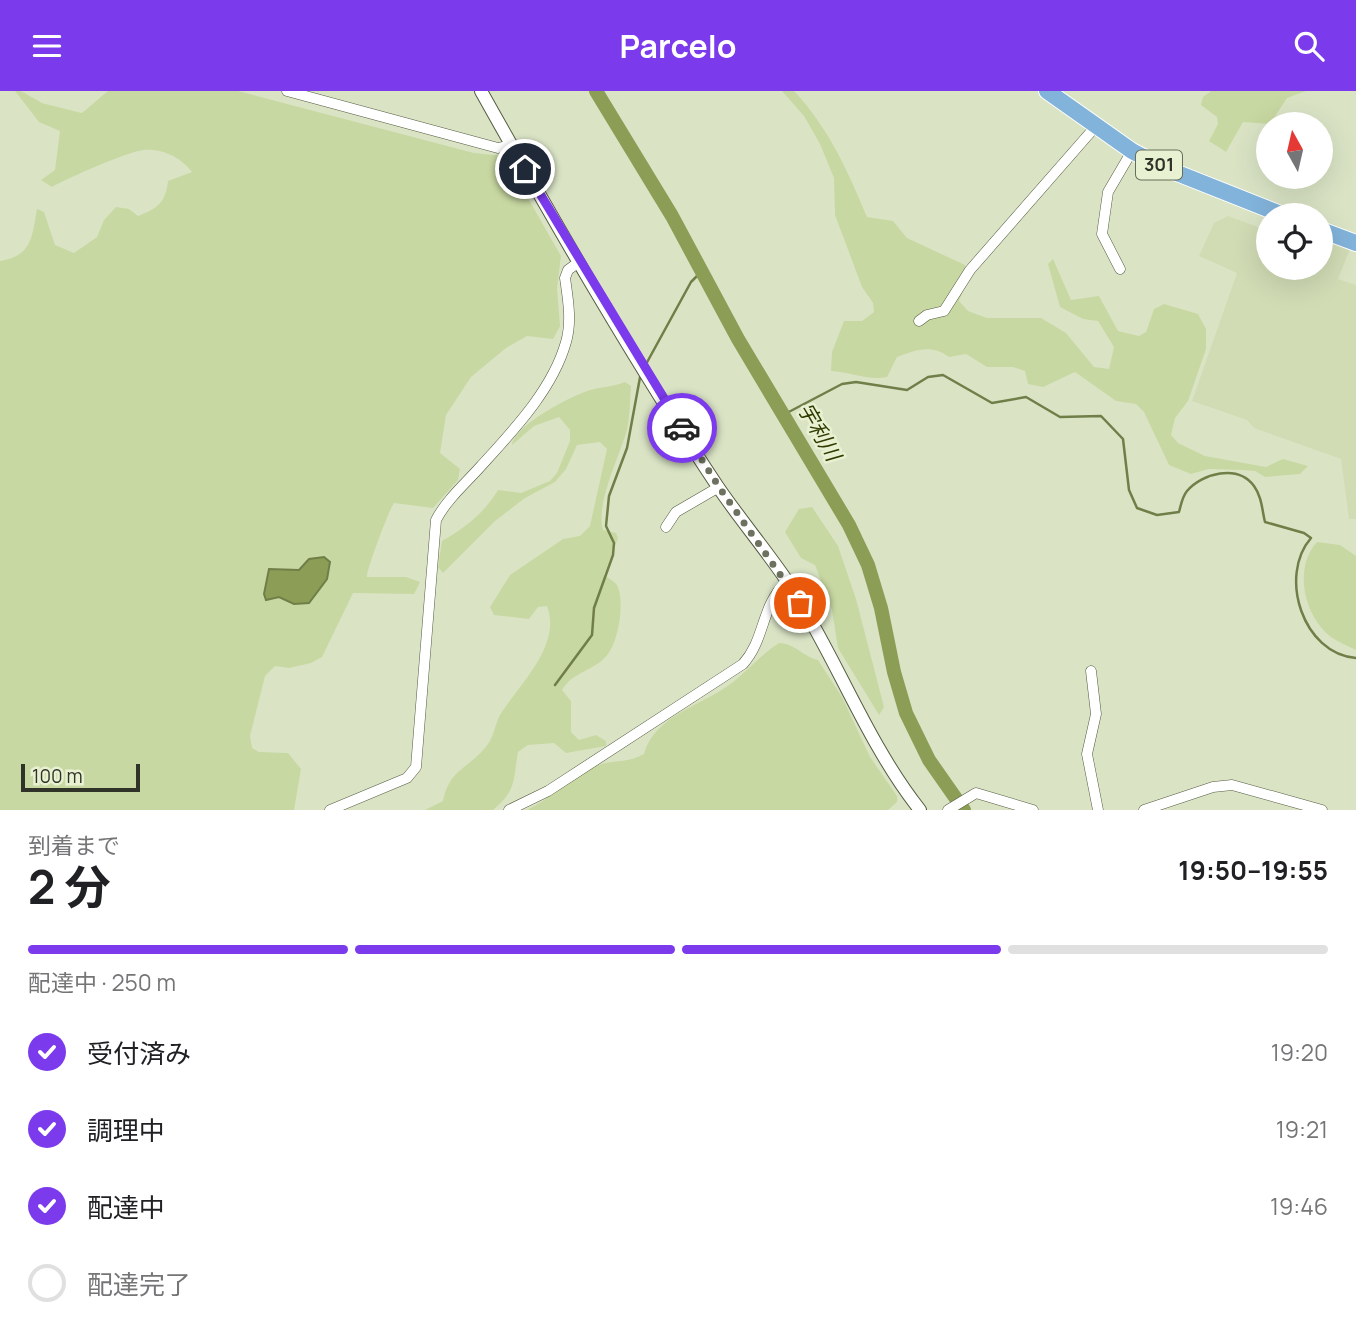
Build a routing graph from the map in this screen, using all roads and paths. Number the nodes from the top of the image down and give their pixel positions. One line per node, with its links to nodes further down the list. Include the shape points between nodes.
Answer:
1 (286, 91): 5 (street, via 498,148)
2 (481, 91): 5 (street)
3 (1047, 91): 4 (highway, 301)
4 (1096, 126): 6 (highway, 301); 12 (street, via 970,270 944,311)
5 (511, 145): 10 (street)
6 (1132, 151): 7 (highway, 301); 11 (street, via 1108,192 1102,234)
7 (1256, 204)
8 (1333, 234): 9 (highway)
9 (1356, 243)
10 (579, 262): 13 (street); 17 (street, via 565,278 569,328 557,364 537,399 436,520 416,767 407,778)
11 (1120, 269)
12 (919, 321)
13 (719, 487): 14 (street, via 676,512); 15 (street)
14 (666, 527)
15 (787, 581): 18 (street, via 772,596 753,653 743,664 548,791); 19 (street)
16 (1091, 671): 22 (street, via 1096,714 1087,754)
17 (330, 810)
18 (509, 810)
19 (920, 810)
20 (948, 810): 21 (street, via 974,794)
21 (1033, 810)
22 (1098, 810)
23 (1144, 810): 24 (street, via 1232,785)
24 (1322, 810)

